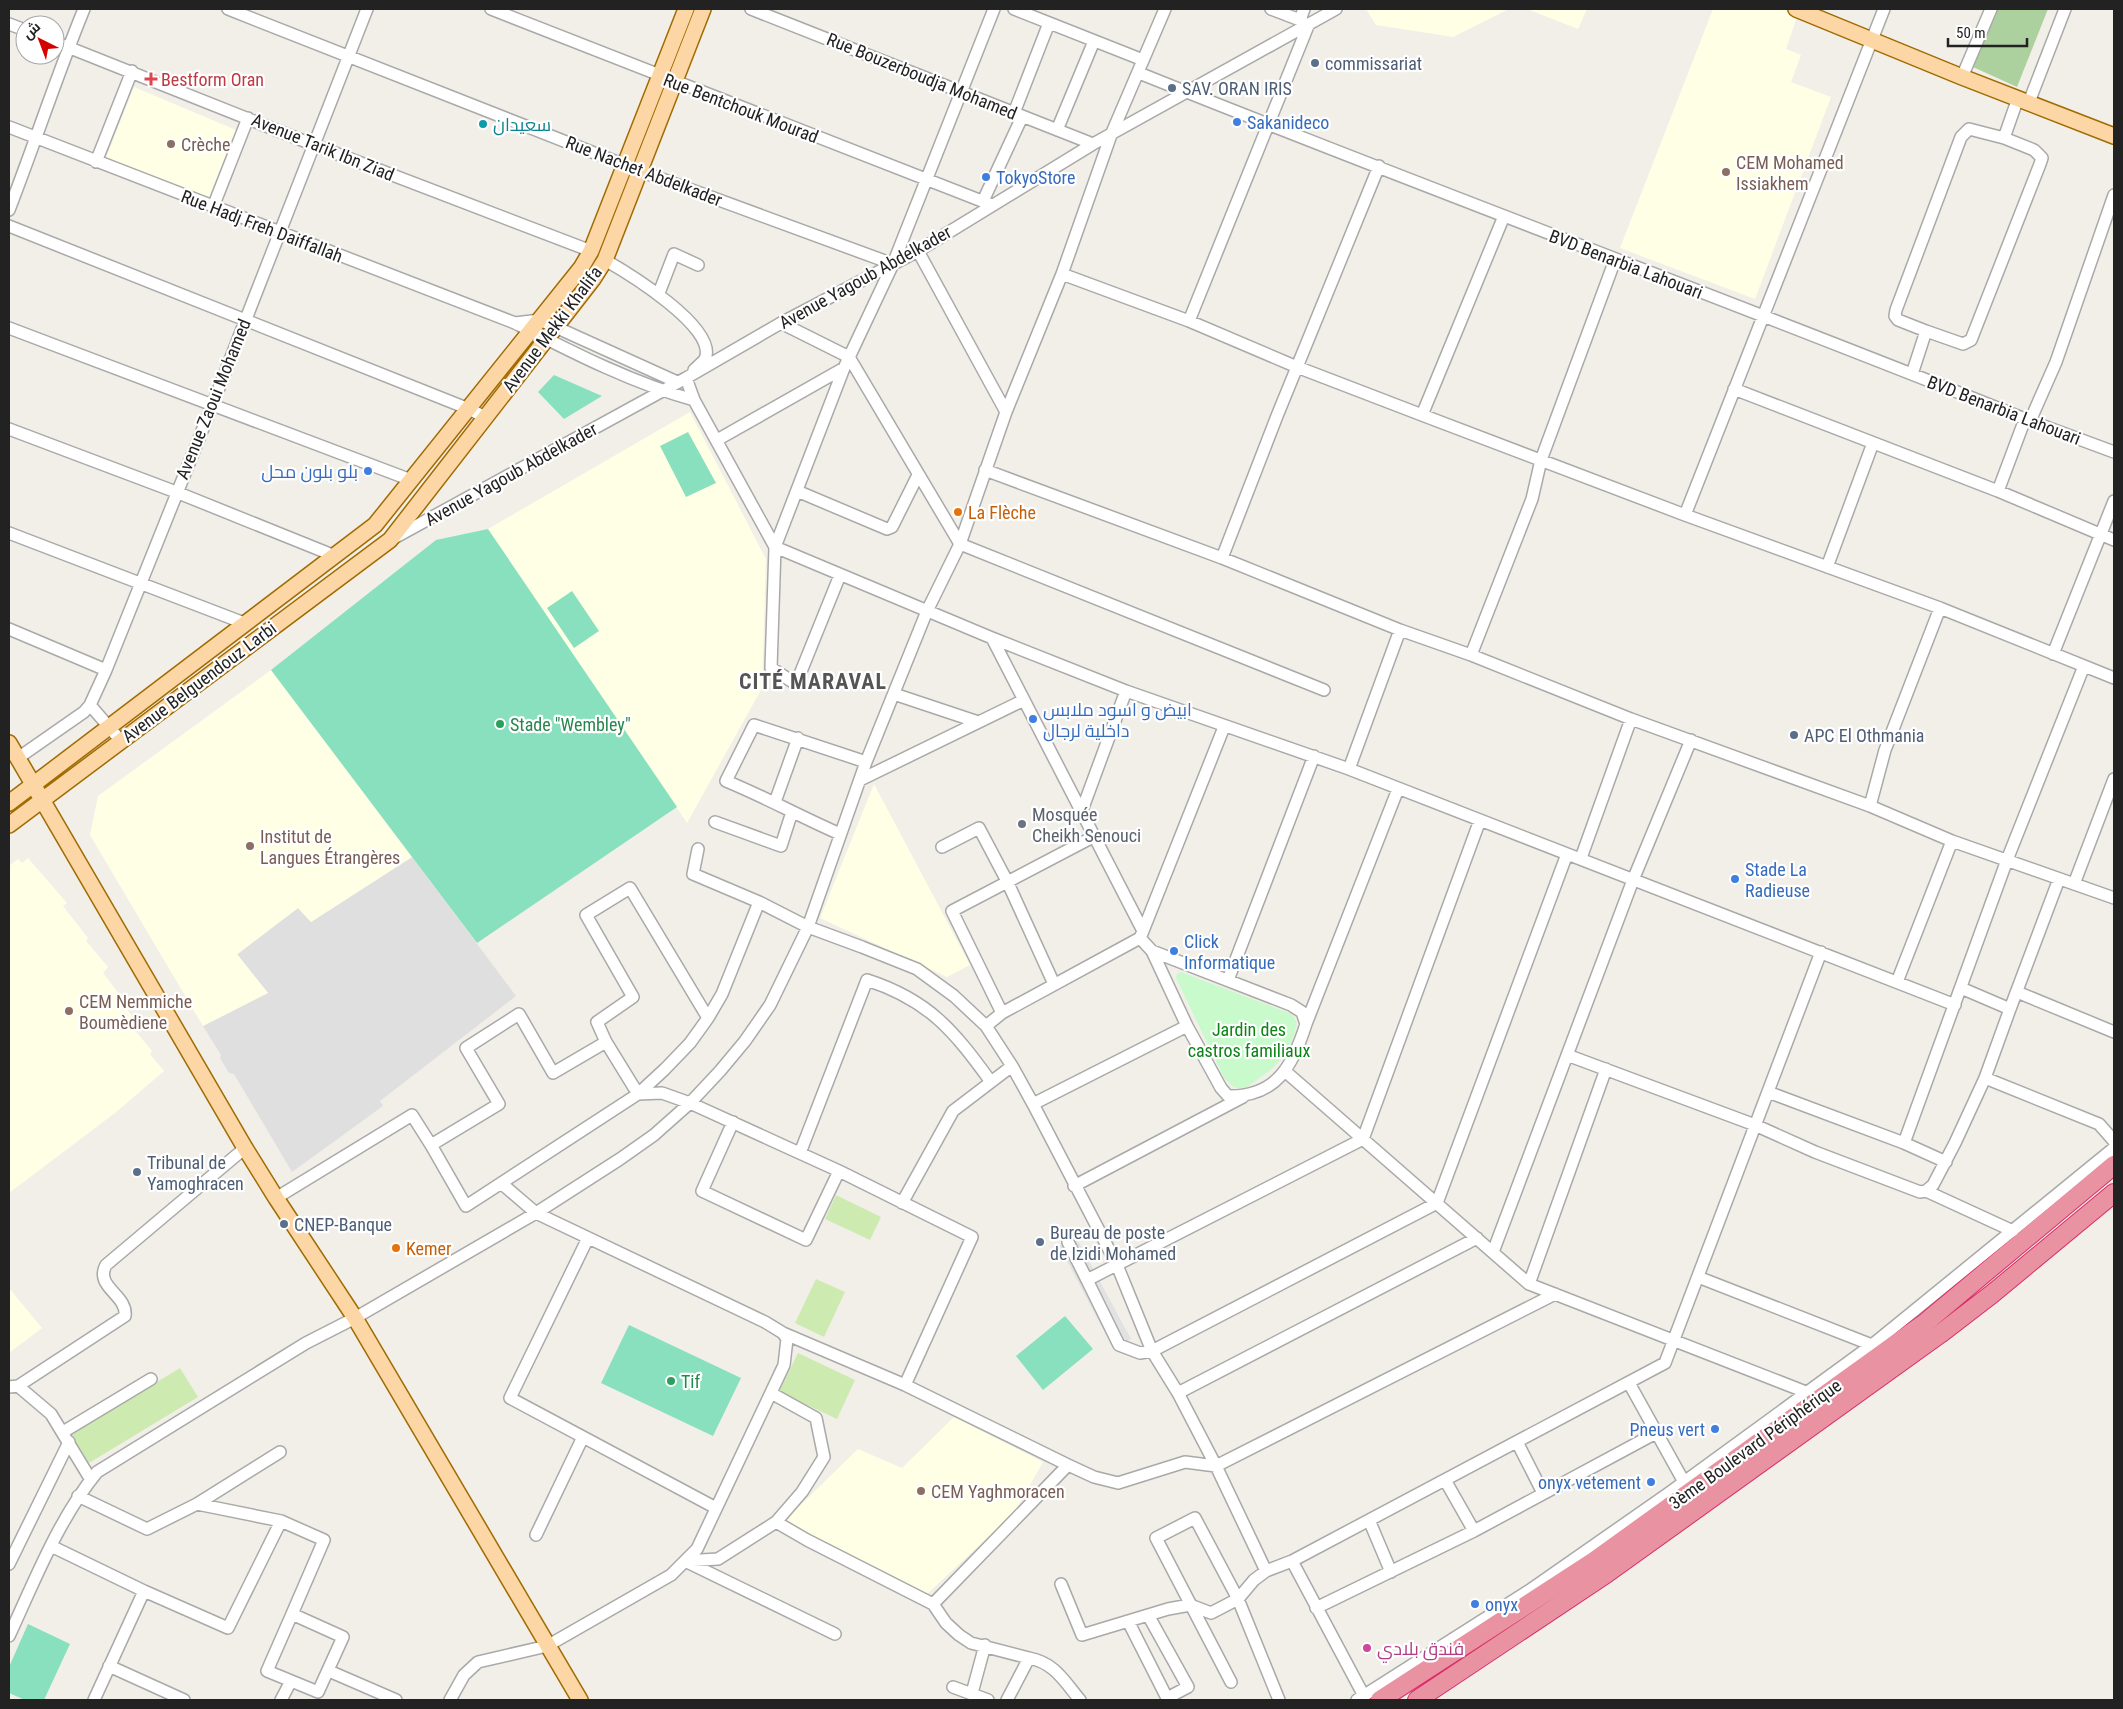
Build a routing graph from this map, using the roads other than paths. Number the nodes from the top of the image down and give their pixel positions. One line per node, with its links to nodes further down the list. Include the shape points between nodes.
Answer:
1 (84, 9): 22 (street)
2 (228, 9): 23 (street, Rue Nachet Abdelkader)
3 (367, 9): 23 (street, Avenue Zaoui Mohamed)
4 (491, 9): 27 (street, Rue Bentchouk Mourad)
5 (686, 9): 27 (main road, Avenue Mekki Khalifa)
6 (703, 9): 29 (main road, Avenue Mekki Khalifa)
7 (751, 9): 30 (street, Rue Bouzerboudja Mohamed)
8 (994, 9): 30 (street)
9 (1014, 9): 18 (street)
10 (1164, 9): 24 (street)
11 (1271, 9): 17 (street)
12 (1336, 9): 17 (street, Avenue Yagoub Abdelkader)
13 (1796, 9): 19 (main road)
14 (1884, 9): 19 (street)
15 (1991, 9): 28 (street)
16 (2065, 9): 32 (street)
17 (1304, 18): 31 (street, Avenue Yagoub Abdelkader); 35 (street)
18 (1049, 23): 20 (street); 33 (street)
19 (1872, 39): 28 (main road); 64 (street)
20 (1094, 41): 24 (street); 37 (street)
21 (65, 46): 22 (street, Avenue Tarik Ibn Ziad)
22 (68, 47): 25 (street, Avenue Tarik Ibn Ziad); 40 (street)
23 (347, 56): 43 (street, Avenue Zaoui Mohamed); 45 (street, Rue Nachet Abdelkader)
24 (1144, 60): 26 (street)
25 (132, 71): 34 (street, Avenue Tarik Ibn Ziad); 44 (street)
26 (1139, 73): 31 (street, BVD Benarbia Lahouari); 38 (street)
27 (660, 76): 29 (street, Rue Bentchouk Mourad); 45 (main road, Avenue Mekki Khalifa)
28 (1962, 77): 32 (main road)
29 (675, 82): 47 (main road, Avenue Mekki Khalifa); 48 (street, Rue Bentchouk Mourad)
30 (961, 91): 33 (street, Rue Bouzerboudja Mohamed); 48 (street)
31 (1185, 92): 35 (street, BVD Benarbia Lahouari); 38 (street, Avenue Yagoub Abdelkader)
32 (2023, 100): 39 (main road); 41 (street)
33 (1018, 115): 37 (street, Rue Bouzerboudja Mohamed); 50 (street)
34 (248, 118): 43 (street, Avenue Tarik Ibn Ziad); 51 (street)
35 (1266, 125): 46 (street, BVD Benarbia Lahouari); 67 (street)
36 (9, 128): 40 (street, Rue Hadj Freh Daiffallah)
37 (1057, 130): 42 (street, Rue Bouzerboudja Mohamed)
38 (1111, 135): 42 (street, Avenue Yagoub Abdelkader); 62 (street)
39 (2114, 136)
40 (37, 138): 44 (street, Rue Hadj Freh Daiffallah); 52 (street)
41 (2004, 138): 73 (street, via 1969,129 1961,137 1895,316); 73 (street, via 2034,150 2042,158 1974,334 1963,344)
42 (1092, 144): 50 (street, Avenue Yagoub Abdelkader)
43 (314, 145): 55 (street, Avenue Zaoui Mohamed); 56 (street, Avenue Tarik Ibn Ziad)
44 (96, 162): 51 (street, Rue Hadj Freh Daiffallah)
45 (625, 165): 47 (street, Rue Nachet Abdelkader); 56 (main road, Avenue Mekki Khalifa)
46 (1379, 166): 53 (street, BVD Benarbia Lahouari); 76 (street)
47 (640, 171): 58 (main road, Avenue Mekki Khalifa); 60 (street, Rue Nachet Abdelkader)
48 (926, 179): 50 (street, Rue Bentchouk Mourad); 60 (street)
49 (2114, 195): 88 (street, via 2056,362)
50 (988, 203): 57 (street, Avenue Yagoub Abdelkader)
51 (213, 207): 55 (street, Rue Hadj Freh Daiffallah)
52 (9, 210)
53 (1504, 216): 59 (street, BVD Benarbia Lahouari); 86 (street)
54 (9, 226): 65 (street)
55 (279, 233): 65 (street, Avenue Zaoui Mohamed); 68 (street, Rue Hadj Freh Daiffallah)
56 (591, 250): 66 (main road, Avenue Mekki Khalifa)
57 (918, 251): 60 (street, Avenue Yagoub Abdelkader); 85 (street)
58 (605, 260): 63 (street); 70 (main road, Avenue Mekki Khalifa)
59 (1615, 260): 64 (street, BVD Benarbia Lahouari); 93 (street)
60 (893, 264): 69 (street, Avenue Yagoub Abdelkader); 75 (street)
61 (698, 265): 63 (street, via 674,254)
62 (1062, 274): 67 (street); 85 (street)
63 (659, 293): 79 (street, via 701,336 706,348 705,358)
64 (1762, 317): 78 (street, BVD Benarbia Lahouari); 80 (street)
65 (245, 319): 83 (street, Avenue Zaoui Mohamed); 84 (street)
66 (540, 320): 68 (street); 70 (street); 72 (main road, Avenue Mekki Khalifa)
67 (1189, 321): 76 (street)
68 (515, 323): 72 (street, Rue Hadj Freh Daiffallah)
69 (781, 324): 75 (street); 79 (street, Avenue Yagoub Abdelkader)
70 (555, 326): 74 (main road, Avenue Mekki Khalifa); 79 (street)
71 (9, 328): 83 (street)
72 (530, 331): 74 (street, Rue Hadj Freh Daiffallah); 84 (main road, Avenue Mekki Khalifa)
73 (1926, 331): 78 (street)
74 (545, 339): 81 (street, Rue Hadj Freh Daiffallah); 87 (main road, Avenue Mekki Khalifa)
75 (849, 357): 77 (street); 95 (street)
76 (1297, 367): 86 (street); 109 (street)
77 (844, 368): 90 (street); 97 (street)
78 (1912, 374): 88 (street, BVD Benarbia Lahouari)
79 (682, 380): 81 (street, Avenue Yagoub Abdelkader); 82 (street)
80 (1734, 389): 91 (street); 101 (street)
81 (662, 391): 82 (street, Rue Hadj Freh Daiffallah); 104 (street, Avenue Yagoub Abdelkader)
82 (694, 400): 90 (street)
83 (212, 406): 96 (street); 99 (street, Avenue Zaoui Mohamed)
84 (469, 409): 87 (street); 96 (main road, Avenue Mekki Khalifa)
85 (1006, 412): 94 (street)
86 (1422, 415): 93 (street)
87 (485, 417): 104 (main road, Avenue Mekki Khalifa)
88 (2027, 420): 92 (street, BVD Benarbia Lahouari); 98 (street)
89 (9, 429): 99 (street)
90 (717, 440): 107 (street)
91 (1873, 443): 98 (street); 110 (street)
92 (2114, 452)
93 (1541, 460): 101 (street); 120 (street, via 1532,499)
94 (985, 470): 106 (street); 109 (street)
95 (918, 475): 97 (street, via 892,527 887,529); 106 (street)
96 (411, 480): 108 (main road, Avenue Mekki Khalifa, via 375,525)
97 (797, 491): 107 (street)
98 (1998, 491): 103 (street)
99 (176, 492): 108 (street); 112 (street, Avenue Zaoui Mohamed)
100 (2114, 501): 103 (street)
101 (1685, 515): 110 (street)
102 (9, 533): 112 (street)
103 (2101, 534): 105 (street); 119 (street)
104 (390, 540): 135 (main road, Avenue Belguendouz Larbi)
105 (2114, 540)
106 (960, 544): 114 (street); 124 (street)
107 (775, 547): 111 (street); 111 (street, via 771,668 796,684)
108 (335, 556): 115 (main road, Avenue Mekki Khalifa)
109 (1222, 558): 117 (street)
110 (1828, 567): 113 (street)
111 (840, 575): 114 (street)
112 (141, 584): 115 (street); 122 (street, Avenue Zaoui Mohamed)
113 (1940, 608): 119 (street); 148 (street, via 1885,750)
114 (927, 611): 118 (street); 126 (street)
115 (244, 623): 131 (main road, Avenue Mekki Khalifa)
116 (9, 629): 122 (street)
117 (1400, 630): 120 (street); 140 (street)
118 (992, 638): 125 (street); 127 (street)
119 (2053, 654): 121 (street)
120 (1471, 655): 129 (street)
121 (2084, 666): 123 (street); 161 (street)
122 (106, 670): 128 (street, Avenue Zaoui Mohamed)
123 (2114, 678)
124 (1324, 690)
125 (1126, 691): 132 (street); 150 (street)
126 (894, 694): 130 (street); 139 (street)
127 (1024, 700): 130 (street); 150 (street)
128 (90, 706): 131 (street); 138 (street, Avenue Zaoui Mohamed)
129 (1631, 719): 134 (street); 160 (street)
130 (978, 722): 142 (street)
131 (109, 726): 135 (street); 143 (main road, Avenue Mekki Khalifa)
132 (1224, 726): 137 (street); 169 (street)
133 (798, 738): 139 (street); 146 (street); 146 (street, via 754,725 726,781)
134 (1691, 740): 148 (street); 163 (street)
135 (121, 741): 145 (main road, Avenue Belguendouz Larbi)
136 (9, 743): 138 (main road)
137 (1314, 756): 140 (street); 172 (street)
138 (18, 758): 143 (main road)
139 (866, 762): 142 (street)
140 (1348, 769): 144 (street)
141 (2114, 779): 165 (street)
142 (860, 780): 154 (street)
143 (33, 784): 145 (main road); 147 (main road, Avenue Mekki Khalifa)
144 (1398, 789): 151 (street); 181 (street)
145 (42, 800): 153 (main road, Avenue Belguendouz Larbi); 203 (main road)
146 (775, 802): 149 (street)
147 (9, 803)
148 (1870, 806): 156 (street)
149 (792, 812): 152 (street, via 781,846); 154 (street)
150 (1081, 813): 155 (street)
151 (1480, 820): 159 (street); 199 (street)
152 (715, 822)
153 (9, 825)
154 (840, 834): 168 (street)
155 (1093, 837): 164 (street); 169 (street)
156 (1952, 841): 161 (street); 173 (street)
157 (942, 847): 164 (street, via 979,828)
158 (698, 849): 167 (street, via 692,874)
159 (1567, 854): 160 (street); 215 (street)
160 (1580, 858): 163 (street)
161 (2007, 860): 162 (street); 175 (street)
162 (2059, 879): 165 (street); 176 (street)
163 (1633, 880): 171 (street); 186 (street)
164 (1007, 881): 174 (street); 179 (street, via 952,911)
165 (2074, 884): 166 (street)
166 (2114, 898)
167 (759, 902): 168 (street); 180 (street, via 722,994)
168 (808, 927): 182 (street, via 917,969 954,996); 195 (street, via 770,1005 733,1056)
169 (1142, 935): 170 (street); 174 (street)
170 (1152, 950): 172 (street); 183 (street)
171 (1821, 952): 173 (street); 192 (street)
172 (1228, 980): 181 (street, via 1292,1005 1302,1012)
173 (1897, 982): 177 (street)
174 (1054, 984): 179 (street)
175 (1961, 988): 177 (street); 178 (street)
176 (2017, 992): 178 (street); 184 (street)
177 (1955, 1005): 201 (street)
178 (2010, 1009): 190 (street)
179 (1002, 1013): 182 (street)
180 (708, 1018): 185 (street, via 630,888 586,915 633,997 597,1022); 193 (street, via 690,1043)
181 (1306, 1024): 189 (street)
182 (986, 1026): 187 (street)
183 (1187, 1026): 194 (street, via 1221,1088 1228,1096); 196 (street)
184 (2114, 1032)
185 (606, 1042): 193 (street); 202 (street, via 553,1073 520,1014 466,1048 499,1104)
186 (1567, 1055): 188 (street); 221 (street)
187 (1012, 1066): 191 (street); 196 (street)
188 (1606, 1070): 198 (street); 225 (street)
189 (1286, 1072): 194 (street); 199 (street)
190 (1985, 1078): 200 (street, via 2099,1124); 206 (street)
191 (991, 1082): 205 (street, via 941,1021 894,989 867,980); 214 (street, via 953,1110)
192 (1768, 1092): 198 (street); 201 (street)
193 (638, 1094): 195 (street, via 662,1093); 209 (street)
194 (1245, 1096): 210 (street)
195 (690, 1102): 197 (street); 216 (street, via 654,1135)
196 (1033, 1104): 210 (street)
197 (733, 1122): 205 (street); 208 (street, via 702,1191 806,1240)
198 (1755, 1125): 211 (street, via 1910,1190); 223 (street)
199 (1363, 1139): 215 (street); 222 (street)
200 (2114, 1141)
201 (1904, 1143): 206 (street)
202 (431, 1145): 209 (street, via 466,1206); 213 (street, via 412,1115)
203 (246, 1148): 213 (main road); 235 (street, via 106,1265 102,1272 104,1280 122,1303 125,1316)
204 (2114, 1148): 217 (street)
205 (800, 1153): 208 (street)
206 (1946, 1162): 211 (street)
207 (2114, 1165): 238 (highway, 3ème Boulevard Périphérique, via 1926,1322)
208 (839, 1172): 214 (street)
209 (501, 1183): 216 (street)
210 (1074, 1186): 222 (street)
211 (1926, 1191): 217 (street)
212 (2114, 1193): 295 (highway, 3ème Boulevard Périphérique, via 1940,1334 1606,1574)
213 (276, 1198): 227 (main road)
214 (902, 1203): 234 (street, via 972,1236)
215 (1437, 1203): 219 (street); 231 (street)
216 (536, 1213): 218 (street); 227 (street)
217 (2013, 1232): 230 (street)
218 (588, 1238): 228 (street); 241 (street, via 510,1398)
219 (1477, 1238): 221 (street); 237 (street)
220 (1068, 1242): 224 (street)
221 (1493, 1252): 225 (street)
222 (1117, 1265): 224 (street); 231 (street)
223 (1698, 1277): 229 (street); 230 (street)
224 (1087, 1280): 231 (street, via 1119,1345 1140,1353)
225 (1529, 1284): 226 (street)
226 (1555, 1294): 229 (street); 245 (street)
227 (355, 1318): 246 (street, via 289,1353 97,1472); 275 (main road)
228 (783, 1333): 234 (street); 236 (street, via 787,1339 784,1365)
229 (1674, 1340): 233 (street, via 1665,1363); 238 (street)
230 (1872, 1345): 238 (street)
231 (1152, 1351): 237 (street)
232 (151, 1379): 240 (street)
233 (1629, 1383): 239 (street); 242 (street)
234 (905, 1385): 244 (street)
235 (13, 1387): 240 (street, via 51,1414)
236 (771, 1392): 252 (street); 255 (street, via 816,1418 824,1457 802,1492)
237 (1178, 1393): 245 (street)
238 (1814, 1394): 248 (street); 285 (highway, 3ème Boulevard Périphérique, via 1594,1561)
239 (1656, 1433): 248 (street); 249 (street)
240 (66, 1437): 246 (street); 261 (street)
241 (583, 1437): 252 (street); 257 (street)
242 (1517, 1442): 247 (street); 249 (street)
243 (280, 1452): 251 (street)
244 (1068, 1465): 245 (street, via 1118,1483 1184,1462); 267 (street)
245 (1216, 1466): 262 (street)
246 (91, 1480): 250 (street)
247 (1445, 1480): 253 (street); 256 (street)
248 (1684, 1482): 285 (street)
249 (1543, 1493): 256 (street)
250 (78, 1496): 251 (street, via 147,1529); 258 (street)
251 (197, 1504): 254 (street)
252 (716, 1508): 259 (street, via 697,1548)
253 (1369, 1520): 260 (street); 263 (street)
254 (281, 1521): 265 (street, via 228,1628); 270 (street, via 324,1540)
255 (776, 1522): 259 (street, via 718,1559); 267 (street)
256 (1474, 1531): 263 (street)
257 (536, 1535)
258 (51, 1546): 265 (street); 274 (street)
259 (685, 1561): 273 (street); 275 (street, via 671,1575)
260 (1292, 1561): 262 (street); 269 (street)
261 (9, 1564)
262 (1266, 1572): 266 (street, via 1254,1580)
263 (1391, 1572): 269 (street)
264 (1060, 1584): 272 (street, via 1082,1635)
265 (144, 1591): 278 (street)
266 (1238, 1599): 268 (street, via 1211,1613); 268 (street, via 1195,1518 1156,1538); 294 (street)
267 (933, 1604): 276 (street, via 959,1635 971,1643)
268 (1190, 1605): 271 (street); 281 (street)
269 (1316, 1608): 285 (street)
270 (292, 1614): 279 (street, via 343,1637); 280 (street, via 267,1671)
271 (1148, 1615): 272 (street); 272 (street, via 1188,1687 1167,1698)
272 (1128, 1621)
273 (835, 1634)
274 (9, 1636)
275 (547, 1646): 290 (street, via 478,1662 464,1675); 291 (main road)
276 (985, 1646): 277 (street); 283 (street)
277 (1029, 1658): 284 (street, via 1051,1665); 293 (street)
278 (110, 1666): 286 (street); 287 (street)
279 (329, 1671): 280 (street, via 318,1692); 289 (street)
280 (291, 1681): 288 (street)
281 (1231, 1682)
282 (953, 1687): 283 (street)
283 (972, 1693): 292 (street)
284 (1075, 1698)
285 (1367, 1699)
286 (94, 1700)
287 (184, 1700)
288 (282, 1700)
289 (396, 1700)
290 (450, 1700)
291 (580, 1700)
292 (988, 1700)
293 (1007, 1700)
294 (1279, 1700)
295 (1417, 1700)

